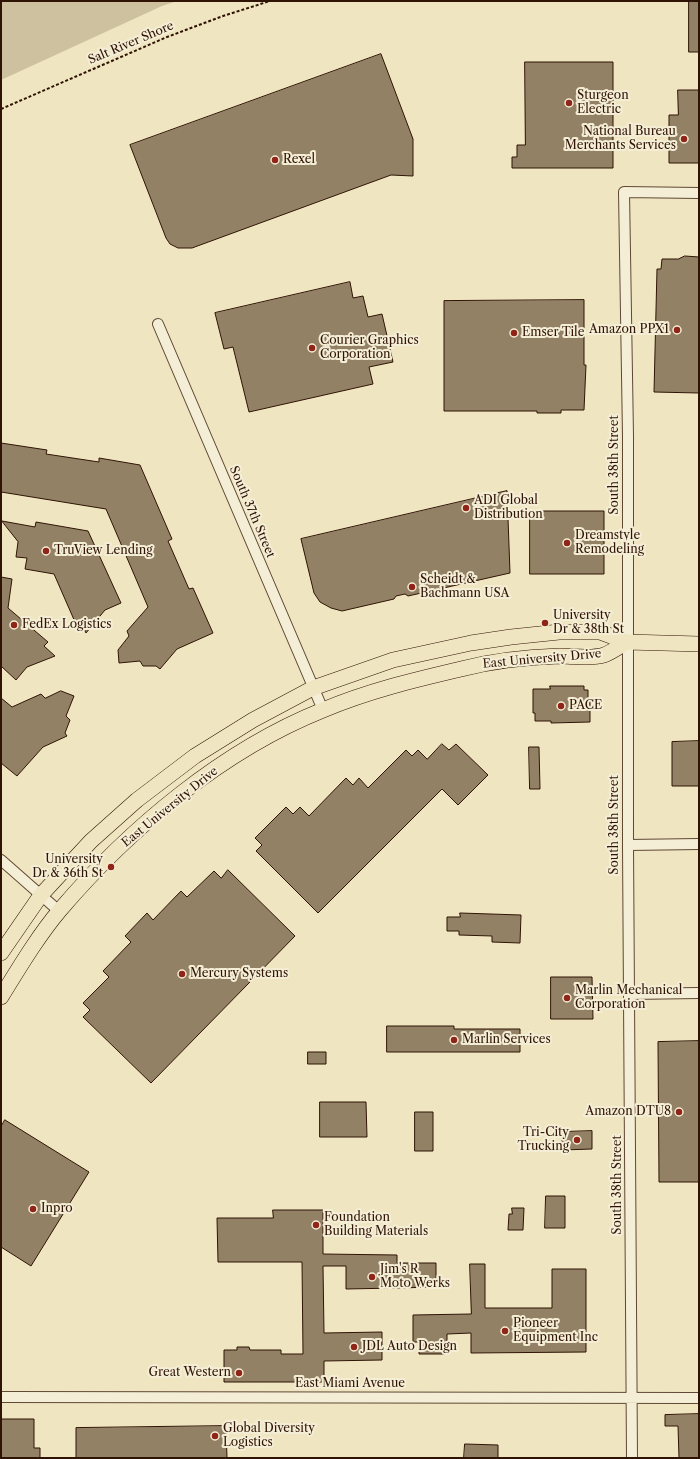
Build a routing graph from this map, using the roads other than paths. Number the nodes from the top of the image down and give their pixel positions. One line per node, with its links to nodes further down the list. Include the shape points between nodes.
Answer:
1 (699, 193): 3 (street, South 38th Street, via 624,192 628,428)
2 (158, 324): 5 (street, South 37th Street)
3 (627, 642): 4 (main road, East University Drive); 5 (main road, East University Drive, via 600,632 559,632 478,642 393,660); 6 (main road, East University Drive, via 602,655 557,656 476,665 401,683); 8 (street, South 38th Street)
4 (699, 644)
5 (313, 688): 6 (street, South 37th Street); 10 (main road, East University Drive, via 253,720 195,756 137,800 91,841)
6 (323, 710): 11 (main road, East University Drive, via 260,741 209,773 148,821 100,866)
7 (699, 844): 8 (street)
8 (628, 845): 14 (street, South 38th Street)
9 (1, 860): 10 (street)
10 (41, 895): 11 (street); 12 (main road, East University Drive)
11 (59, 911): 15 (main road, East University Drive)
12 (1, 953)
13 (699, 993): 14 (street)
14 (630, 994): 17 (street, South 38th Street)
15 (1, 998)
16 (1, 1397): 17 (street, East Miami Avenue)
17 (632, 1398): 18 (street, East Miami Avenue); 19 (street, South 38th Street)
18 (699, 1398)
19 (632, 1458)

